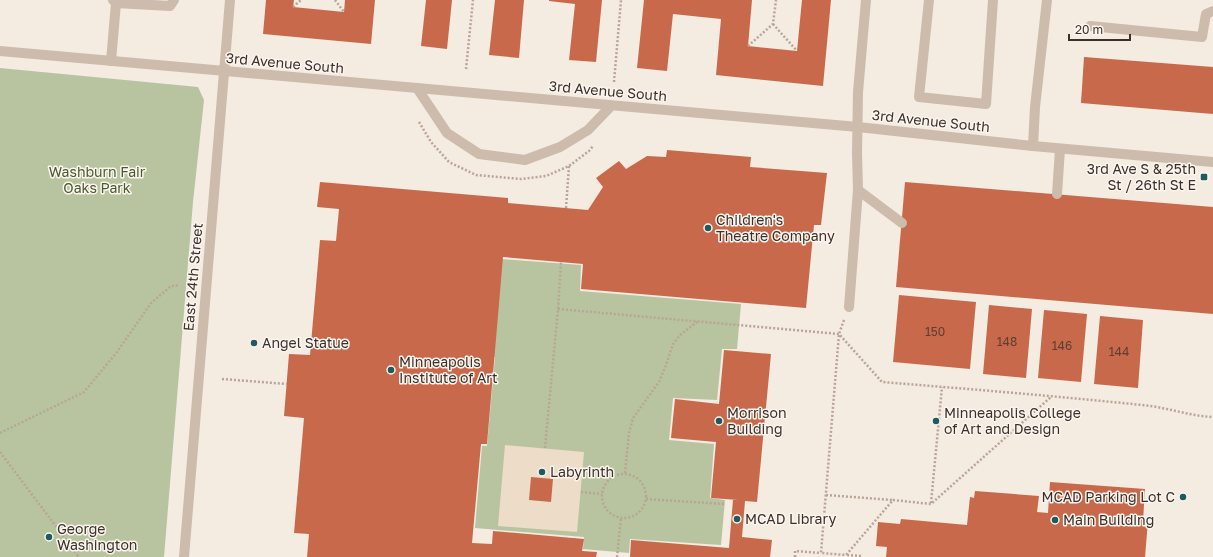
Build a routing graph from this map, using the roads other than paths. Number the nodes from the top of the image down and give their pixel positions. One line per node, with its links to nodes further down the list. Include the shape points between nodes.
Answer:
1 (174, 0): 7 (street, via 170,6)
2 (230, 0): 12 (street, East 24th Street)
3 (866, 0): 15 (street, via 858,92)
4 (929, 0): 5 (street, via 919,97 986,104)
5 (993, 0)
6 (1047, 0): 16 (street, via 1034,107)
7 (115, 1): 11 (street)
8 (1213, 11): 9 (street, via 1206,14 1202,37)
9 (1090, 26)
10 (0, 51): 11 (street, 3rd Avenue South)
11 (111, 61): 12 (street, 3rd Avenue South)
12 (224, 71): 13 (street, 3rd Avenue South); 23 (street, East 24th Street)
13 (417, 88): 14 (street, 3rd Avenue South); 14 (street, via 447,133 479,154 525,160 560,147 588,130)
14 (611, 106): 15 (street, 3rd Avenue South)
15 (858, 127): 16 (street, 3rd Avenue South); 19 (street)
16 (1033, 146): 17 (street, 3rd Avenue South)
17 (1060, 149): 18 (street, 3rd Avenue South); 20 (street)
18 (1213, 162)
19 (858, 190): 21 (street); 22 (street)
20 (1057, 194)
21 (902, 223)
22 (849, 307)
23 (184, 557)

